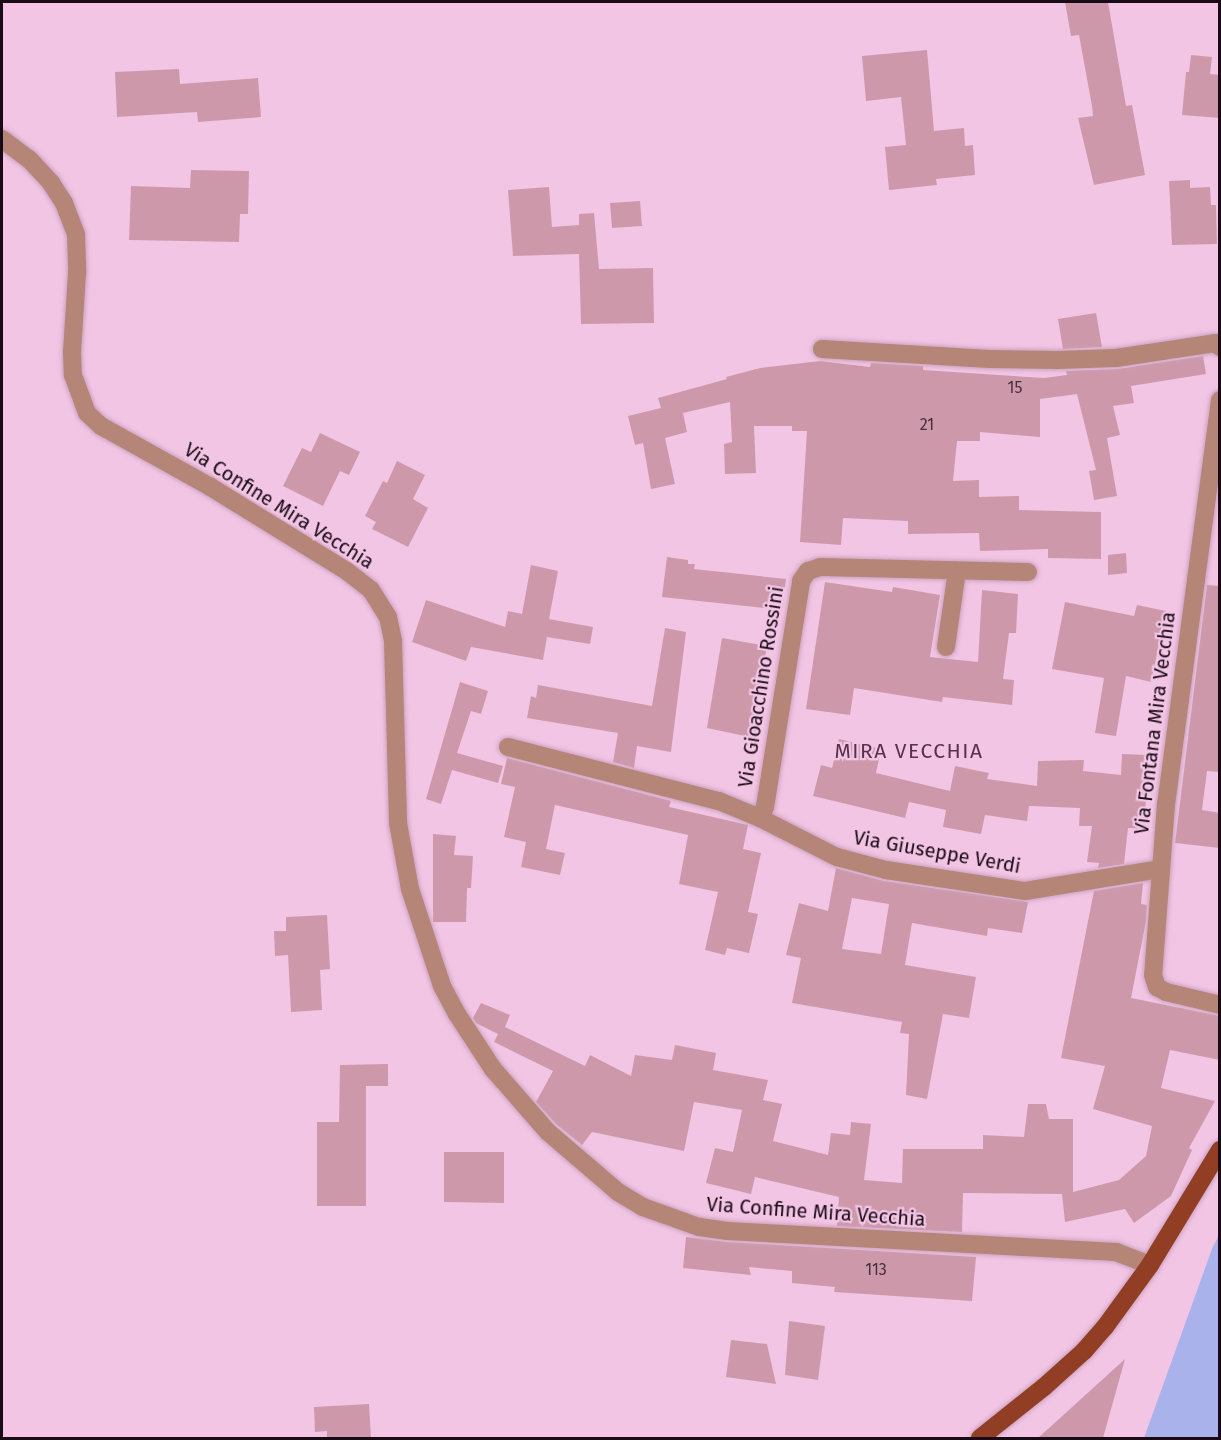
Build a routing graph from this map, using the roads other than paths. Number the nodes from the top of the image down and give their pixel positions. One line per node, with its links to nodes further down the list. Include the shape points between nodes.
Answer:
1 (2, 139): 13 (street, Via Confine Mira Vecchia, via 51,183 64,203 76,235 72,352 76,387 87,413 101,426 348,572 371,590 388,617 393,641 398,823 413,900 442,986 457,1014 493,1069 548,1132 618,1192 643,1207 699,1227 1116,1252)
2 (1220, 347): 3 (street, via 1215,343 1116,358 1057,360)
3 (822, 349)
4 (1220, 400): 10 (street, Via Fontana Mira Vecchia, via 1166,804)
5 (957, 571): 6 (street, Via Gioacchino Rossini); 7 (street); 9 (street, Via Gioacchino Rossini, via 820,567 808,571 801,581 765,807)
6 (1028, 572)
7 (946, 647)
8 (508, 747): 9 (street, Via Giuseppe Verdi, via 719,801)
9 (760, 818): 10 (street, Via Giuseppe Verdi, via 837,857 886,870 1025,891)
10 (1161, 869): 11 (street, Via Fontana Mira Vecchia, via 1152,975 1157,987)
11 (1220, 1005)
12 (1220, 1150): 13 (main road)
13 (1150, 1265): 14 (main road, via 1084,1351)
14 (980, 1438)

